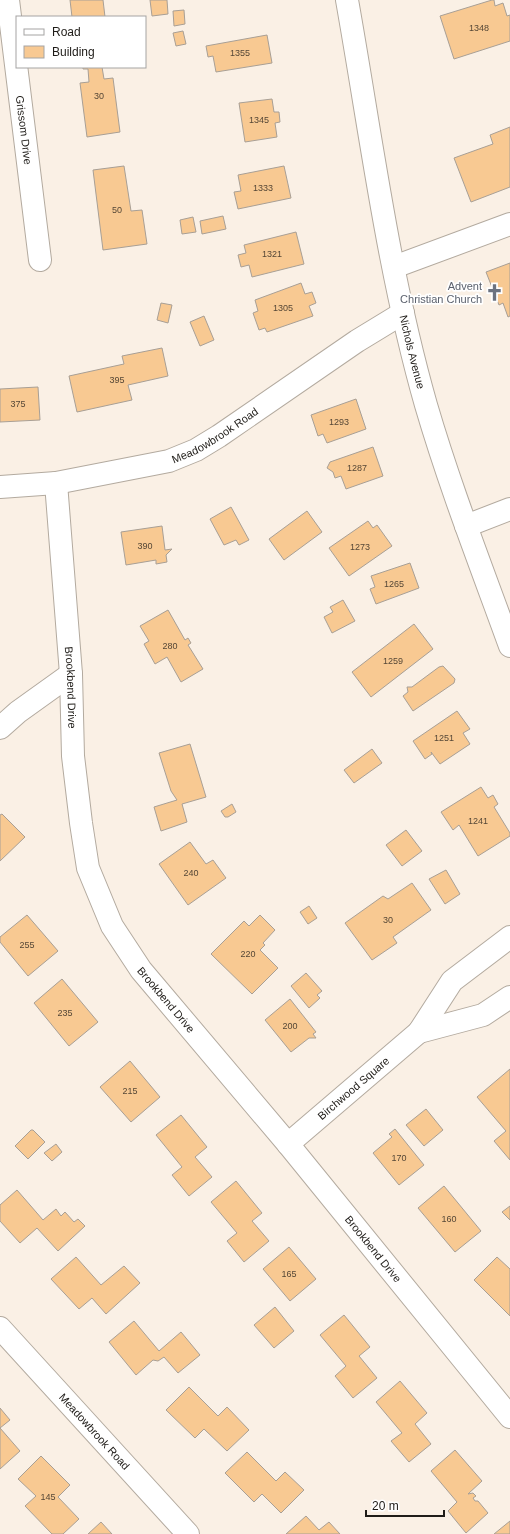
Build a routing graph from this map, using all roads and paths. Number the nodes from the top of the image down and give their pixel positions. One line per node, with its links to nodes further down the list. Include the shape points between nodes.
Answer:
1 (8, 0): 3 (street, Grissom Drive)
2 (347, 0): 7 (street, Nichols Avenue, via 380,201)
3 (16, 65)
4 (16, 68): 6 (street, Grissom Drive)
5 (510, 224): 7 (street)
6 (40, 260)
7 (394, 267): 8 (street, Nichols Avenue)
8 (403, 313): 9 (street, Meadowbrook Road, via 357,341 196,450 169,462); 12 (street, Nichols Avenue, via 426,405)
9 (56, 483): 10 (street, Meadowbrook Road); 14 (street, Brookbend Drive)
10 (0, 487)
11 (510, 509): 12 (street)
12 (466, 526): 13 (street, Nichols Avenue)
13 (510, 646)
14 (71, 674): 15 (street); 19 (street, Brookbend Drive, via 73,756 88,868 112,926 141,970)
15 (0, 728)
16 (510, 937): 18 (street, Birchwood Square, via 452,981)
17 (510, 997): 18 (street, Birchwood Square, via 483,1015)
18 (419, 1032): 19 (street, Birchwood Square)
19 (288, 1144): 21 (street, Brookbend Drive)
20 (0, 1328): 22 (street, Meadowbrook Road)
21 (510, 1416)
22 (188, 1534)

